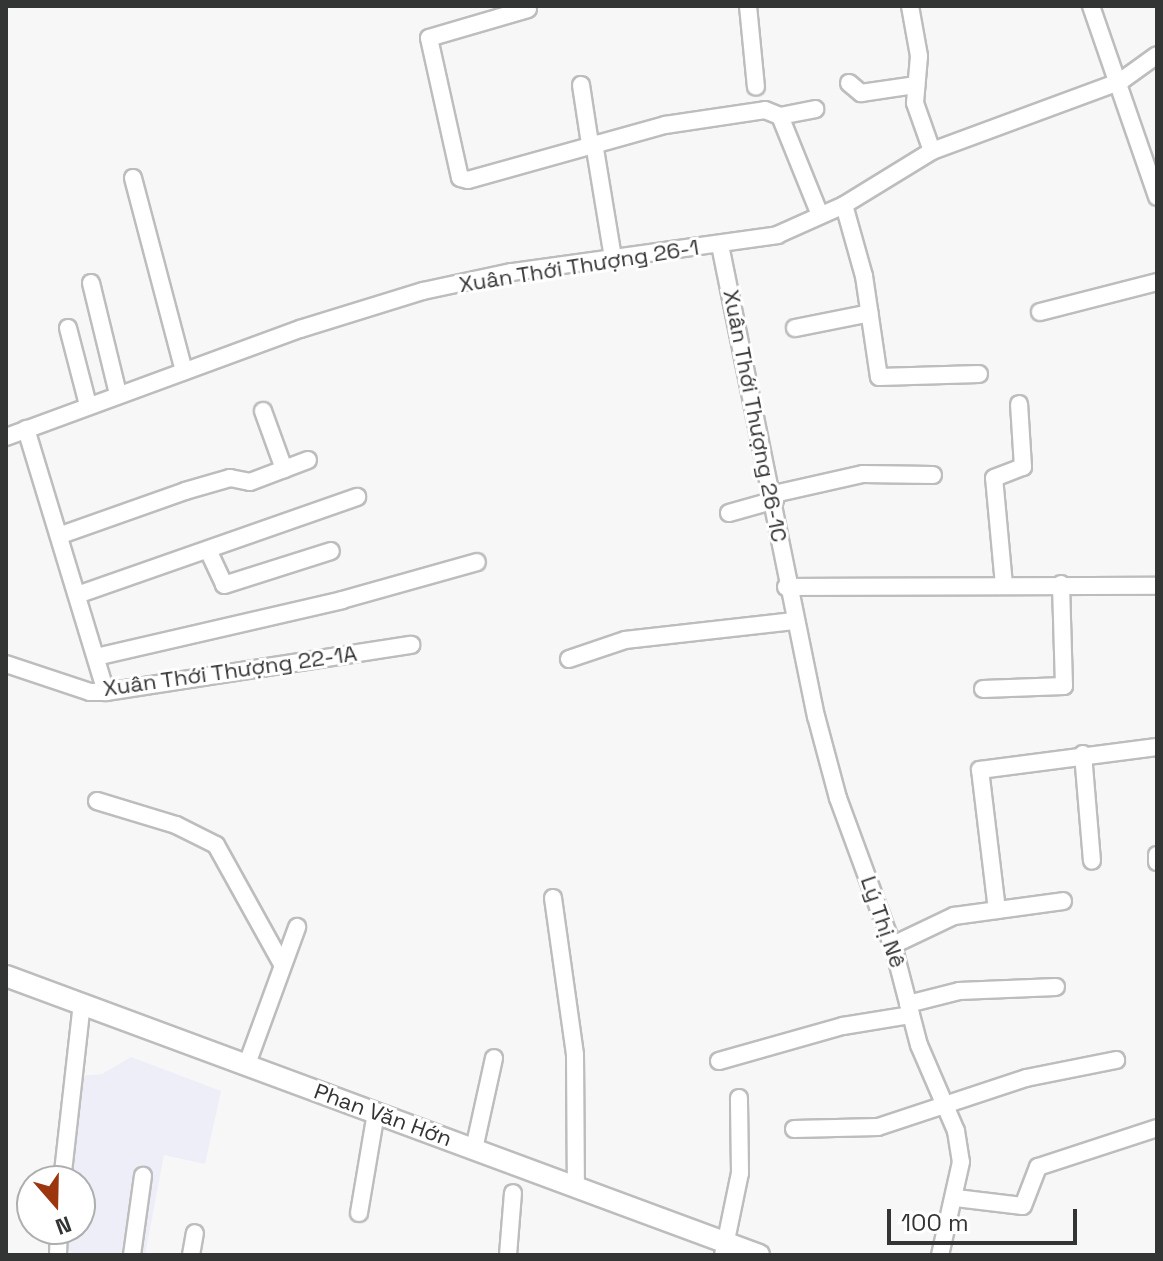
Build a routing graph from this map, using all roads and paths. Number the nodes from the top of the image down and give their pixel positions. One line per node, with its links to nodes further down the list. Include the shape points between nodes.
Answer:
1 (748, 6): 10 (street)
2 (910, 6): 9 (street, via 919,56)
3 (1091, 6): 6 (street)
4 (528, 9): 13 (street, via 429,38 460,178)
5 (1157, 55): 6 (street, Xuân Thới Thượng 26-1)
6 (1121, 81): 14 (street, Xuân Thới Thượng 26-1); 16 (street)
7 (849, 83): 9 (street, via 861,93)
8 (581, 85): 13 (street)
9 (916, 85): 14 (street, via 915,103)
10 (756, 87)
11 (815, 109): 12 (street)
12 (780, 116): 13 (street, via 765,110 733,112); 18 (street)
13 (592, 143): 20 (street)
14 (932, 151): 17 (street, Xuân Thới Thượng 26-1)
15 (133, 178): 27 (street)
16 (1157, 197)
17 (844, 205): 18 (street, Xuân Thới Thượng 26-1); 24 (street)
18 (820, 215): 19 (street, Xuân Thới Thượng 26-1, via 777,235)
19 (720, 245): 20 (street, Xuân Thới Thượng 26-1); 39 (street, Xuân Thới Thượng 26-1C)
20 (613, 258): 27 (street, Xuân Thới Thượng 26-1, via 423,291)
21 (1157, 282): 23 (street)
22 (91, 283): 29 (street)
23 (1040, 312)
24 (870, 313): 26 (street); 28 (street, via 879,377)
25 (68, 328): 31 (street)
26 (795, 328)
27 (184, 371): 29 (street, Xuân Thới Thượng 26-1)
28 (979, 374)
29 (118, 394): 31 (street, Xuân Thới Thượng 26-1)
30 (1019, 404): 46 (street, via 1023,467 994,478)
31 (88, 405): 33 (street, Xuân Thới Thượng 26-1)
32 (263, 411): 36 (street)
33 (26, 429): 34 (street, Xuân Thới Thượng 26-1); 41 (street)
34 (6, 437)
35 (308, 460): 36 (street)
36 (284, 469): 41 (street, via 250,482 230,478 185,491)
37 (933, 475): 39 (street, via 863,474)
38 (357, 497): 42 (street)
39 (775, 497): 40 (street); 48 (street, Xuân Thới Thượng 26-1C)
40 (729, 513)
41 (61, 535): 49 (street)
42 (208, 550): 43 (street, via 224,585); 49 (street)
43 (331, 551)
44 (477, 562): 52 (street, via 342,600)
45 (1061, 584): 46 (street); 47 (street); 56 (street, via 1064,686)
46 (1004, 585): 48 (street)
47 (1157, 586)
48 (786, 587): 50 (street, Lý Thị Nê)
49 (77, 595): 52 (street)
50 (794, 621): 53 (street, via 625,640); 68 (street, Lý Thị Nê, via 838,798)
51 (411, 645): 57 (street, Xuân Thới Thượng 22-1A)
52 (96, 657): 57 (street)
53 (569, 659)
54 (8, 665): 55 (street); 57 (street, Xuân Thới Thượng 22-1A, via 90,692)
55 (6, 684)
56 (983, 689)
57 (106, 692)
58 (1157, 747): 59 (street)
59 (1083, 754): 62 (street); 66 (street, via 980,770)
60 (97, 801): 69 (street, via 176,825 216,845)
61 (1157, 855): 63 (street)
62 (1092, 861)
63 (1157, 862)
64 (553, 898): 86 (street, via 575,1055)
65 (1063, 901): 66 (street)
66 (997, 910): 68 (street, via 954,916)
67 (297, 927): 69 (street)
68 (893, 945): 73 (street, Lý Thị Nê)
69 (282, 964): 77 (street)
70 (6, 976): 72 (main road, Phan Văn Hớn)
71 (1056, 987): 73 (street, via 959,991)
72 (82, 1004): 77 (main road, Phan Văn Hớn); 84 (street)
73 (910, 1009): 76 (street); 79 (street, Lý Thị Nê)
74 (494, 1058): 83 (street)
75 (1116, 1060): 79 (street, via 1026,1078)
76 (719, 1061)
77 (247, 1064): 80 (main road, Phan Văn Hớn)
78 (739, 1098): 91 (street, via 740,1173)
79 (946, 1105): 82 (street, via 857,1131); 88 (street, Lý Thị Nê, via 961,1162)
80 (376, 1113): 83 (main road, Phan Văn Hớn); 89 (street)
81 (1157, 1128): 88 (street, via 1038,1167 1023,1206)
82 (794, 1129)
83 (474, 1149): 86 (main road, Phan Văn Hớn)
84 (64, 1165)
85 (143, 1176): 92 (street)
86 (576, 1186): 91 (main road, Phan Văn Hớn)
87 (513, 1193): 94 (street)
88 (956, 1198): 96 (street, Lý Thị Nê)
89 (359, 1213)
90 (195, 1233): 93 (street)
91 (724, 1249): 95 (main road, Phan Văn Hớn)
92 (132, 1255)
93 (191, 1255)
94 (508, 1255)
95 (759, 1255)
96 (940, 1255)

